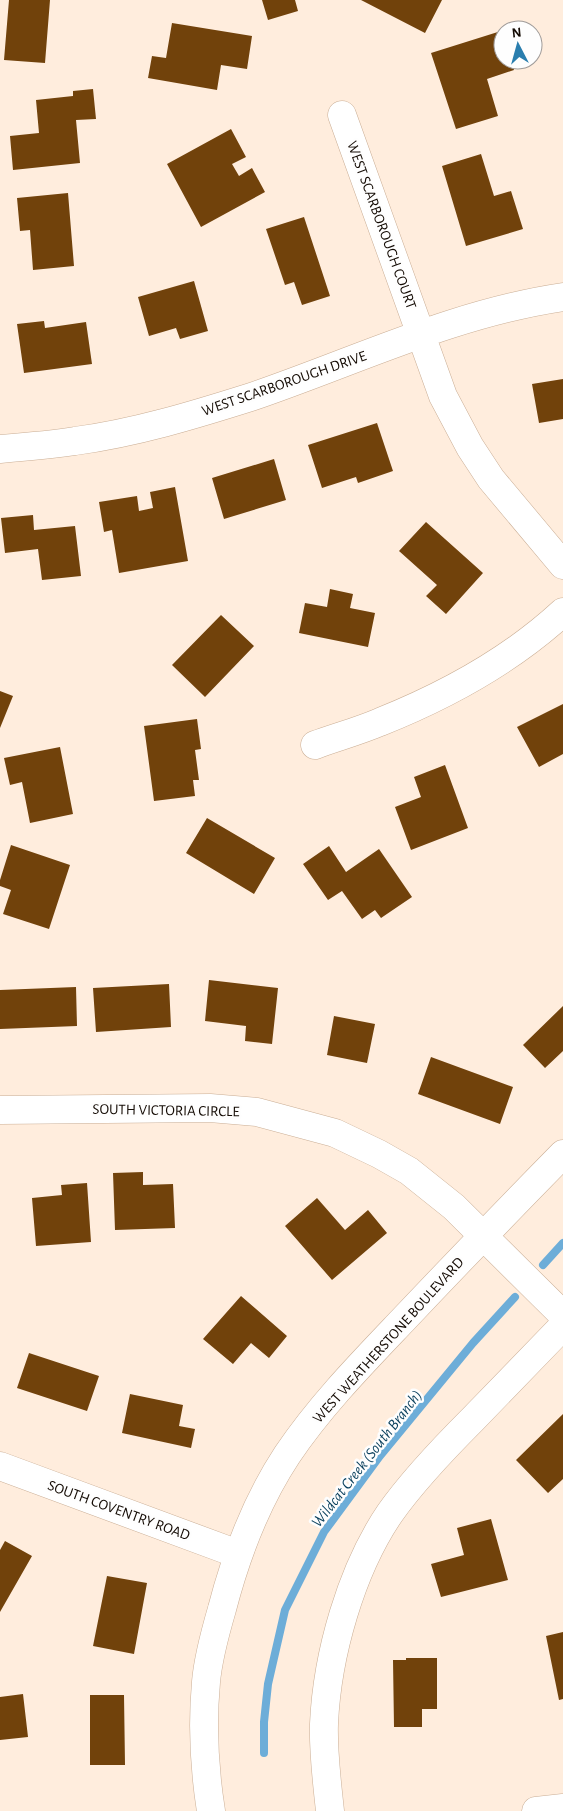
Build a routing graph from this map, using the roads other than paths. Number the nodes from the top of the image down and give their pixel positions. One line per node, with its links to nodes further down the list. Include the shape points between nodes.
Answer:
1 (342, 115): 3 (street, WEST SCARBOROUGH COURT)
2 (563, 297): 3 (street, WEST SCARBOROUGH DRIVE, via 483,313)
3 (421, 335): 4 (street, WEST SCARBOROUGH DRIVE, via 251,396 160,424 76,441); 5 (street, WEST SCARBOROUGH COURT, via 443,396 470,447 491,479)
4 (0, 449)
5 (563, 565)
6 (563, 612): 7 (street, via 525,643 468,680 378,723)
7 (315, 745)
8 (0, 1110): 10 (street, SOUTH VICTORIA CIRCLE, via 210,1108 257,1112 316,1126 379,1154 409,1172 454,1207)
9 (563, 1154): 10 (street, WEST WEATHERSTONE BOULEVARD)
10 (483, 1236): 11 (street, SOUTH VICTORIA CIRCLE); 14 (street, WEST WEATHERSTONE BOULEVARD, via 328,1402 288,1454 260,1504)
11 (563, 1314)
12 (563, 1326): 17 (street, via 435,1458 390,1513 366,1555 344,1610 333,1653 324,1722)
13 (0, 1466): 14 (street, SOUTH COVENTRY ROAD)
14 (238, 1554): 16 (street, WEST WEATHERSTONE BOULEVARD, via 215,1633 206,1680 203,1741)
15 (563, 1808): 18 (street)
16 (211, 1811)
17 (330, 1811)
18 (536, 1811)

